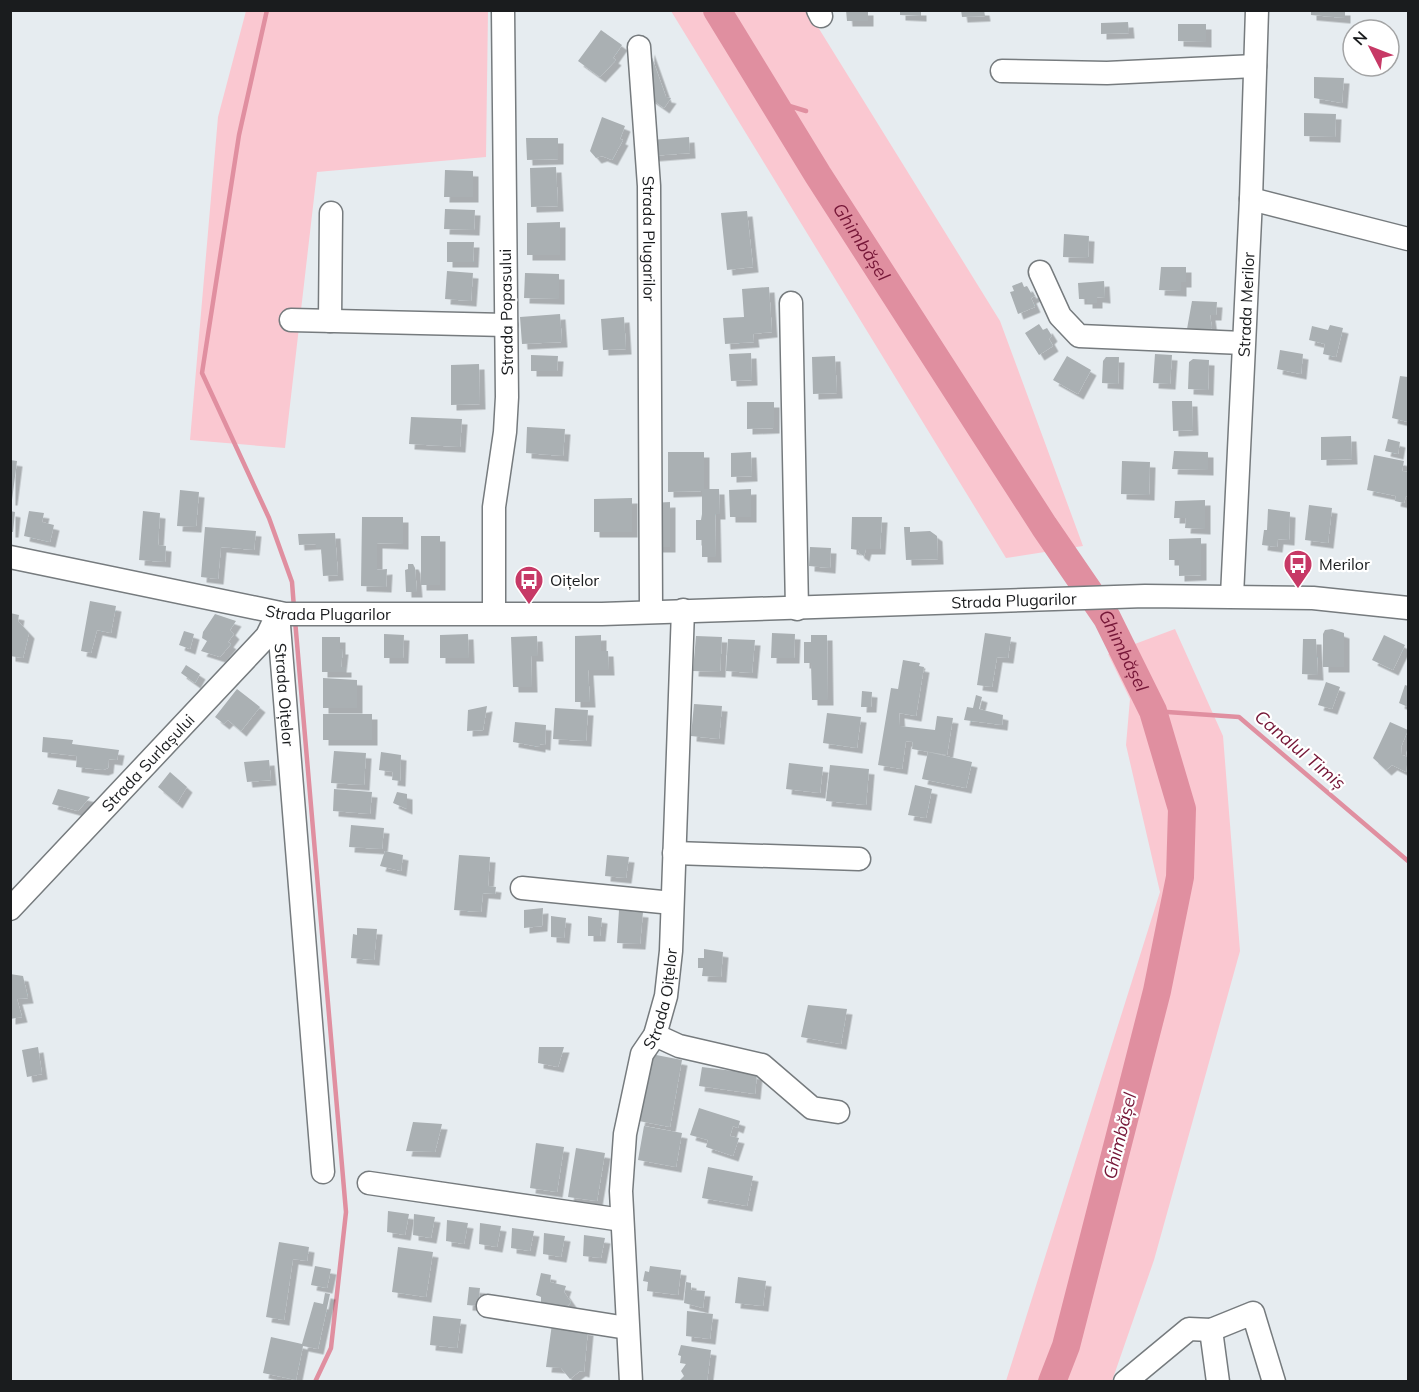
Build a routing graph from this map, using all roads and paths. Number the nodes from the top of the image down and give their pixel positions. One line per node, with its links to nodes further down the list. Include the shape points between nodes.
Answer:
1 (502, 10): 13 (street, Strada Popasului)
2 (1257, 10): 4 (street, Strada Merilor)
3 (639, 47): 20 (street, Strada Plugarilor, via 649,186)
4 (1255, 66): 5 (street, via 1107,73); 6 (street, Strada Merilor)
5 (1002, 71)
6 (1251, 199): 8 (street); 14 (street, Strada Merilor)
7 (330, 213): 12 (street)
8 (1408, 238)
9 (1040, 272): 14 (street, via 1060,316 1079,336)
10 (791, 303): 18 (street)
11 (291, 320): 12 (street)
12 (330, 321): 13 (street)
13 (506, 325): 21 (street, Strada Popasului, via 505,432 494,507)
14 (1243, 343): 16 (street, Strada Merilor)
15 (10, 557): 22 (street, Strada Plugarilor)
16 (1232, 596): 17 (street, Strada Plugarilor, via 1313,598); 18 (street, Strada Plugarilor)
17 (1408, 608)
18 (797, 609): 19 (street, Strada Plugarilor)
19 (683, 610): 20 (street, Strada Plugarilor); 23 (street, Strada Oițelor)
20 (651, 611): 21 (street, Strada Plugarilor)
21 (494, 613): 22 (street, Strada Plugarilor)
22 (282, 614): 27 (street, Strada Surlașului, via 267,636); 30 (street, Strada Oițelor)
23 (674, 853): 24 (street); 26 (street, Strada Oițelor)
24 (859, 859)
25 (522, 888): 26 (street)
26 (672, 903): 28 (street, Strada Oițelor, via 667,985)
27 (10, 909)
28 (655, 1035): 29 (street, via 679,1046 762,1065 812,1108); 32 (street, Strada Oițelor, via 642,1054 625,1134)
29 (838, 1112)
30 (323, 1172)
31 (369, 1183): 32 (street)
32 (622, 1220): 34 (street, Strada Oițelor)
33 (488, 1306): 34 (street)
34 (627, 1328): 36 (street, Strada Oițelor)
35 (1210, 1330): 37 (street, via 1189,1329); 38 (street); 39 (street, via 1253,1313)
36 (631, 1382)
37 (1125, 1382)
38 (1218, 1382)
39 (1274, 1382)

